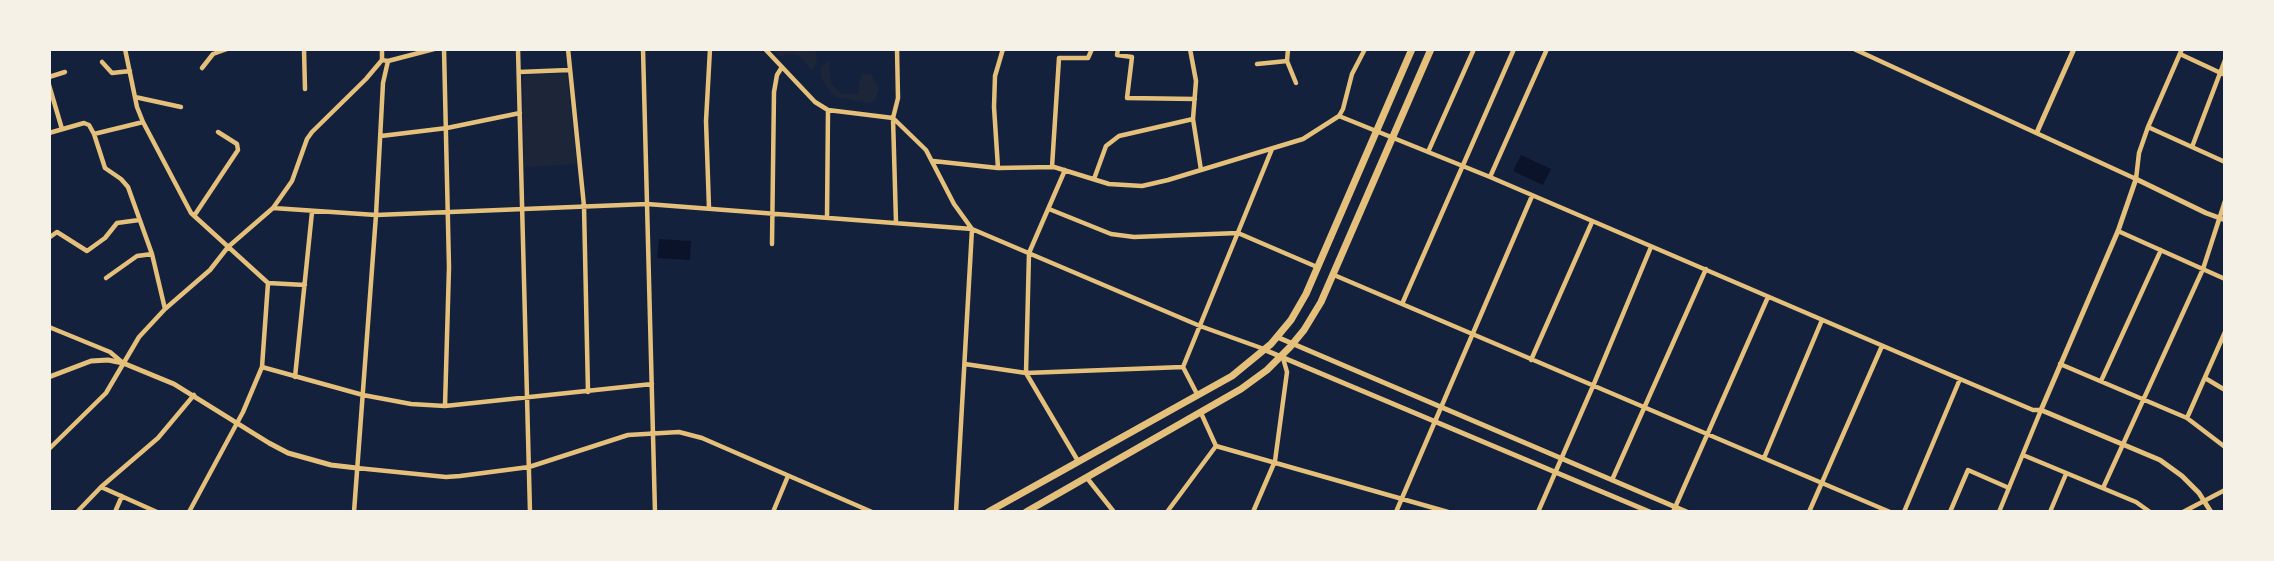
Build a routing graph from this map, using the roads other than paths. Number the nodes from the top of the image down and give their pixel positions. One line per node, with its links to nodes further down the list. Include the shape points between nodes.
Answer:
1 (125, 49): 36 (street)
2 (228, 49): 34 (street, via 213,54)
3 (304, 49): 43 (street)
4 (375, 49): 26 (street)
5 (434, 49): 28 (street)
6 (444, 49): 54 (street)
7 (518, 49): 38 (street)
8 (568, 49): 35 (street)
9 (643, 49): 78 (street)
10 (710, 49): 81 (street, via 706,121)
11 (765, 49): 33 (street)
12 (897, 49): 50 (street, via 898,98)
13 (1003, 49): 70 (street, via 993,107)
14 (1092, 49): 69 (street, via 1088,58 1059,58)
15 (1118, 49): 45 (street, via 1117,55 1132,57 1126,98)
16 (1190, 49): 45 (street)
17 (1288, 49): 30 (street)
18 (1365, 49): 49 (street)
19 (1412, 49): 56 (highway)
20 (1431, 49): 62 (highway)
21 (1474, 49): 65 (street)
22 (1514, 49): 68 (street)
23 (1547, 49): 73 (street)
24 (1854, 49): 58 (street)
25 (2074, 49): 58 (street)
26 (382, 50): 28 (street)
27 (2181, 52): 39 (street); 53 (street)
28 (385, 60): 61 (street); 80 (street, via 312,132 292,181)
29 (2225, 60): 39 (street)
30 (1287, 61): 32 (street); 41 (street)
31 (102, 62): 36 (street, via 112,73)
32 (1256, 64)
33 (782, 67): 47 (street); 86 (street, via 774,92)
34 (202, 68)
35 (569, 70): 38 (street); 79 (street)
36 (130, 71): 44 (street)
37 (65, 72): 40 (street)
38 (519, 72): 48 (street)
39 (2223, 74): 63 (street)
40 (49, 77)
41 (1296, 83)
42 (49, 85): 55 (street)
43 (305, 89)
44 (135, 97): 46 (street); 52 (street)
45 (1195, 99): 51 (street)
46 (181, 107)
47 (828, 110): 50 (street); 89 (street)
48 (520, 113): 54 (street); 82 (street)
49 (1339, 116): 56 (street); 64 (street, via 1303,139)
50 (893, 118): 66 (street); 93 (street)
51 (1193, 119): 72 (street); 74 (street, via 1119,136 1106,146)
52 (142, 122): 60 (street); 88 (street)
53 (2148, 127): 63 (street); 75 (street)
54 (447, 128): 61 (street); 85 (street)
55 (62, 129): 59 (street); 60 (street, via 84,123)
56 (1377, 131): 62 (street); 104 (highway)
57 (218, 132): 88 (street, via 237,144 238,150)
58 (2037, 132): 75 (street)
59 (49, 133)
60 (94, 134): 91 (street, via 105,168 128,187)
61 (381, 136): 87 (street)
62 (1393, 136): 65 (street); 107 (highway)
63 (2192, 147): 67 (street)
64 (1272, 148): 72 (street); 96 (street)
65 (1428, 152): 68 (street)
66 (933, 161): 70 (street); 94 (street)
67 (2225, 162)
68 (1462, 166): 73 (street); 113 (street)
69 (1052, 167): 70 (street); 71 (street)
70 (998, 168)
71 (1065, 170): 74 (street); 83 (street)
72 (1201, 170): 74 (street, via 1143,186)
73 (1490, 177): 76 (street)
74 (1094, 179)
75 (2136, 179): 90 (street); 95 (street)
76 (1532, 196): 92 (street); 119 (street)
77 (2225, 201): 90 (street)
78 (647, 204): 79 (street); 81 (street); 137 (street)
79 (584, 206): 82 (street); 140 (street)
80 (273, 208): 84 (street); 99 (street)
81 (709, 208): 86 (street)
82 (522, 209): 85 (street); 144 (street)
83 (1049, 209): 96 (street, via 1111,234 1134,237); 102 (street)
84 (312, 212): 87 (street); 111 (street)
85 (449, 212): 87 (street); 146 (street)
86 (773, 214): 89 (street); 98 (street)
87 (376, 215): 143 (street)
88 (194, 216): 99 (street)
89 (827, 218): 93 (street)
90 (2222, 219): 106 (street)
91 (139, 220): 97 (street, via 117,223 87,251 57,232); 103 (street)
92 (1592, 222): 100 (street); 125 (street)
93 (896, 223): 94 (street)
94 (972, 229): 102 (street); 128 (street)
95 (2118, 231): 101 (street); 127 (street)
96 (1238, 233): 104 (street); 116 (street)
97 (49, 237)
98 (772, 244)
99 (229, 247): 110 (street); 114 (street)
100 (1651, 247): 105 (street); 138 (street)
101 (2161, 250): 106 (street); 136 (street)
102 (1029, 253): 116 (street); 131 (street)
103 (152, 254): 108 (street, via 137,256); 114 (street)
104 (1318, 268): 120 (highway)
105 (1706, 269): 112 (street); 148 (street)
106 (2203, 269): 109 (street); 145 (street)
107 (1333, 275): 113 (street); 121 (highway)
108 (106, 278)
109 (2225, 279)
110 (268, 283): 111 (street); 129 (street)
111 (305, 285): 133 (street)
112 (1768, 297): 115 (street); 155 (street)
113 (1402, 304): 119 (street)
114 (165, 309): 126 (street)
115 (1822, 320): 122 (street); 162 (street)
116 (1200, 326): 123 (street); 130 (street)
117 (49, 327): 126 (street, via 110,352)
118 (2225, 332): 134 (street)
119 (1472, 334): 125 (street); 147 (street)
120 (1278, 337): 121 (street); 123 (highway)
121 (1293, 344): 124 (highway); 147 (street)
122 (1882, 346): 135 (street); 172 (street)
123 (1265, 350): 124 (street); 141 (highway, via 1232,376)
124 (1282, 356): 150 (highway, via 1250,383); 152 (street); 164 (street, via 1287,372)
125 (1531, 360): 138 (street)
126 (123, 363): 132 (street, via 91,361); 142 (street); 159 (street, via 106,393)
127 (2060, 364): 136 (street); 149 (street)
128 (965, 365): 131 (street); 190 (street)
129 (262, 367): 133 (street); 153 (street)
130 (1183, 367): 131 (street); 141 (street)
131 (1026, 373): 163 (street)
132 (49, 377)
133 (295, 377): 143 (street)
134 (2205, 378): 139 (street); 151 (street)
135 (1960, 379): 149 (street); 203 (street)
136 (2101, 381): 145 (street)
137 (652, 384): 140 (street); 154 (street)
138 (1593, 386): 148 (street); 161 (street)
139 (2225, 390)
140 (589, 392): 144 (street)
141 (1197, 394): 163 (highway)
142 (194, 395): 153 (street); 173 (street, via 158,438)
143 (363, 395): 146 (street); 166 (street)
144 (527, 398): 146 (street); 165 (street)
145 (2144, 398): 151 (street); 156 (street)
146 (445, 406)
147 (1441, 407): 152 (street); 161 (street)
148 (1643, 408): 155 (street); 171 (street)
149 (2041, 410): 156 (street); 160 (street)
150 (1201, 412): 158 (street); 170 (highway)
151 (2187, 418): 157 (street)
152 (1435, 422): 167 (street); 178 (street)
153 (237, 423): 166 (street, via 288,453); 184 (street)
154 (654, 432): 165 (street, via 628,435); 169 (street, via 702,438); 187 (street)
155 (1708, 435): 162 (street); 180 (street)
156 (2123, 443): 175 (street); 179 (street, via 2160,460)
157 (2224, 443)
158 (1216, 446): 164 (street); 194 (street)
159 (49, 449)
160 (2023, 455): 168 (street); 174 (street)
161 (1561, 458): 167 (street); 171 (street)
162 (1764, 458): 172 (street)
163 (1078, 461): 191 (highway)
164 (1275, 461): 178 (street); 195 (street)
165 (529, 467): 166 (street, via 446,477); 186 (street)
166 (357, 468): 185 (street)
167 (1555, 472): 198 (street); 199 (street)
168 (2066, 474): 175 (street); 206 (street)
169 (788, 476): 188 (street); 189 (street)
170 (1087, 478): 192 (highway); 193 (street)
171 (1612, 480): 180 (street)
172 (1822, 483): 201 (street); 202 (street)
173 (101, 486): 177 (street); 181 (street)
174 (2009, 488): 204 (street, via 1968,470); 205 (street)
175 (2103, 488): 207 (street)
176 (2225, 490): 179 (street)
177 (122, 496): 182 (street); 183 (street)
178 (1402, 498): 196 (street); 197 (street)
179 (2205, 501): 208 (street); 209 (street)
180 (1674, 510): 200 (street)
181 (77, 512)
182 (115, 512)
183 (158, 512)
184 (188, 512)
185 (354, 512)
186 (530, 512)
187 (655, 512)
188 (774, 512)
189 (872, 512)
190 (956, 512)
191 (988, 512)
192 (1026, 512)
193 (1114, 512)
194 (1167, 512)
195 (1253, 512)
196 (1396, 512)
197 (1448, 512)
198 (1538, 512)
199 (1650, 512)
200 (1687, 512)
201 (1809, 512)
202 (1890, 512)
203 (1904, 512)
204 (1950, 512)
205 (1999, 512)
206 (2050, 512)
207 (2150, 512)
208 (2183, 512)
209 (2211, 512)

